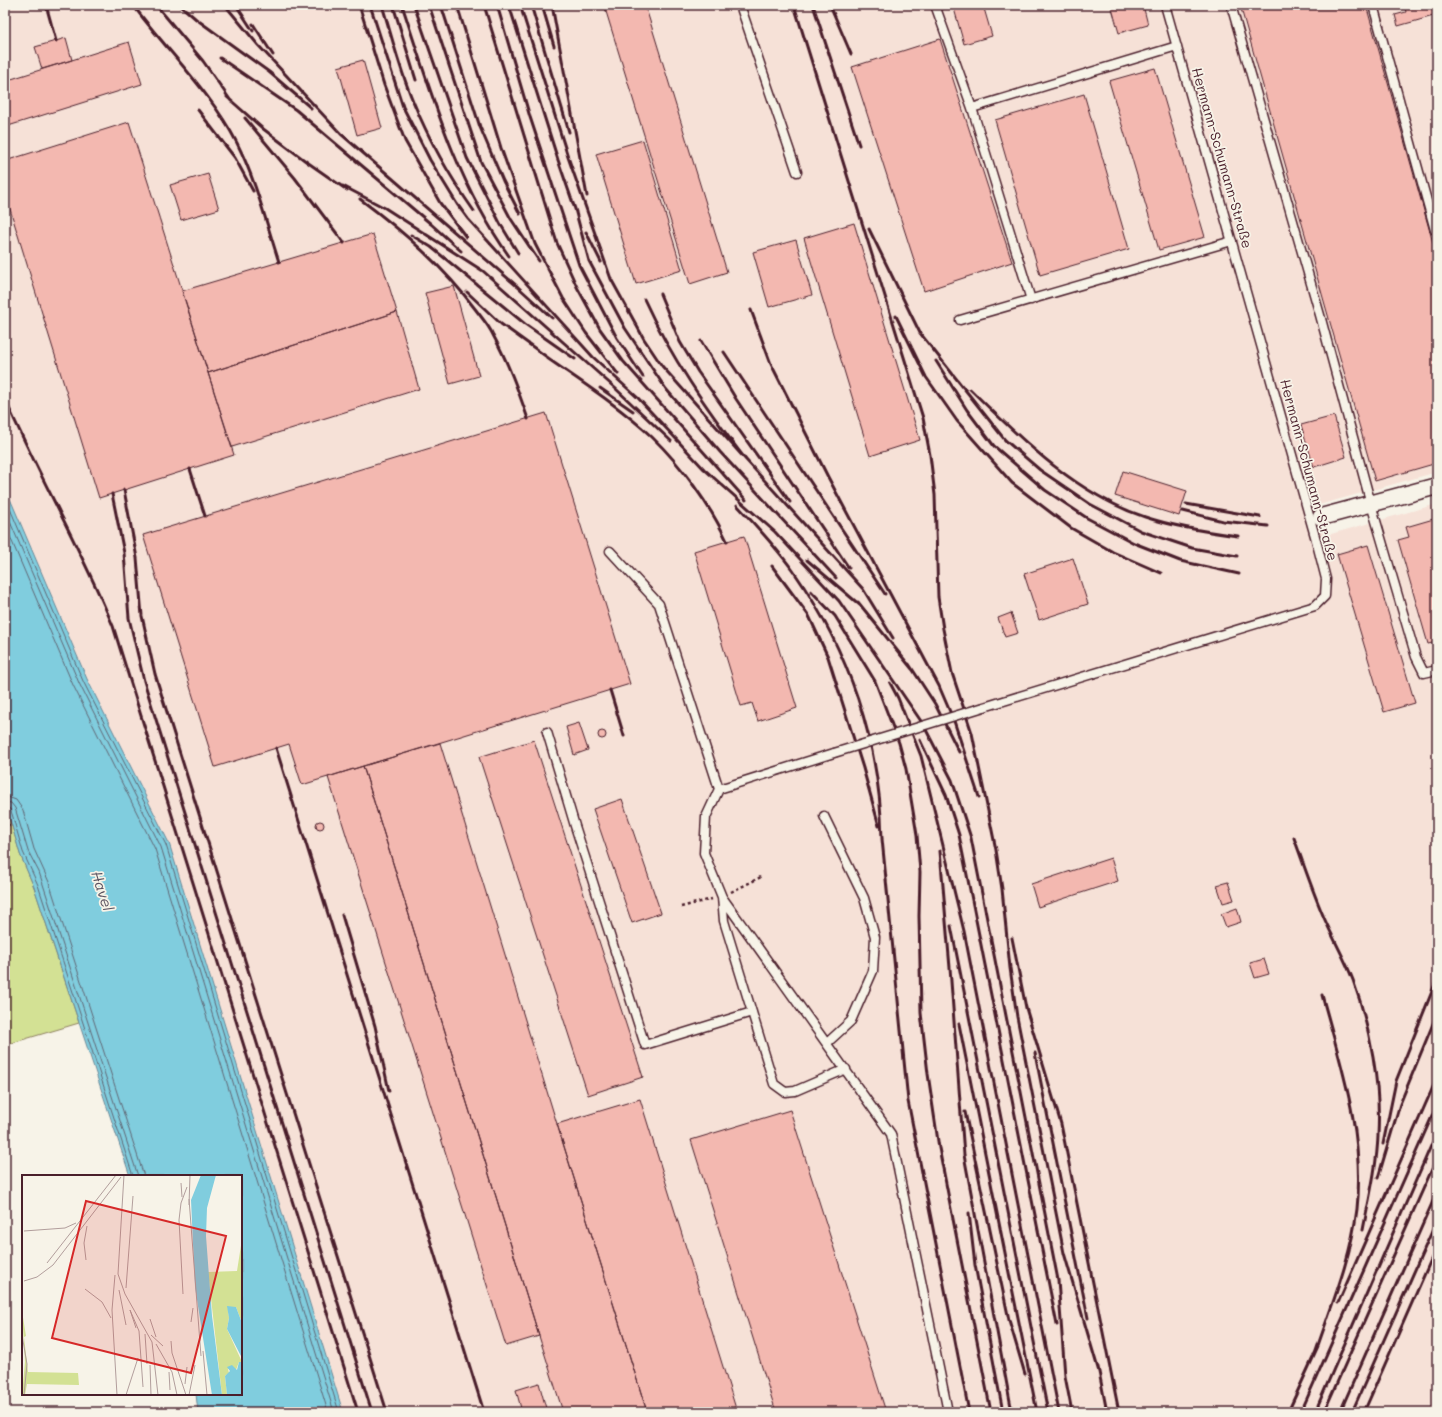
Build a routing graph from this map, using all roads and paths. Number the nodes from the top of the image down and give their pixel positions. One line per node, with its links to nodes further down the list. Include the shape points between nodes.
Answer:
1 (740, 5): 8 (lane)
2 (935, 5): 7 (lane)
3 (1165, 5): 6 (lane, Hermann-Schumann-Straße)
4 (1231, 5): 14 (lane)
5 (1373, 5): 9 (lane)
6 (1177, 46): 7 (lane); 10 (lane, Hermann-Schumann-Straße)
7 (972, 108): 11 (lane)
8 (797, 172)
9 (1436, 232)
10 (1232, 241): 11 (lane); 19 (lane, Hermann-Schumann-Straße, bridge, via 1316,540 1326,579 1325,596 1315,606)
11 (1031, 300): 12 (lane)
12 (960, 320)
13 (1437, 486): 14 (street)
14 (1371, 504): 15 (street); 17 (lane, via 1416,657 1424,673)
15 (1321, 517)
16 (610, 551): 19 (lane, via 659,604)
17 (1437, 670)
18 (547, 732): 24 (lane, via 645,1045)
19 (718, 789): 23 (lane, via 706,817 704,853)
20 (824, 816): 25 (lane, via 864,898 875,937 873,971 851,1021)
21 (9, 824): 22 (path)
22 (5, 831)
23 (722, 897): 24 (lane, via 724,921); 25 (lane)
24 (752, 1012): 26 (lane, via 774,1084 785,1092 795,1091)
25 (827, 1043): 26 (lane)
26 (846, 1069): 27 (lane, via 892,1134)
27 (948, 1412)

